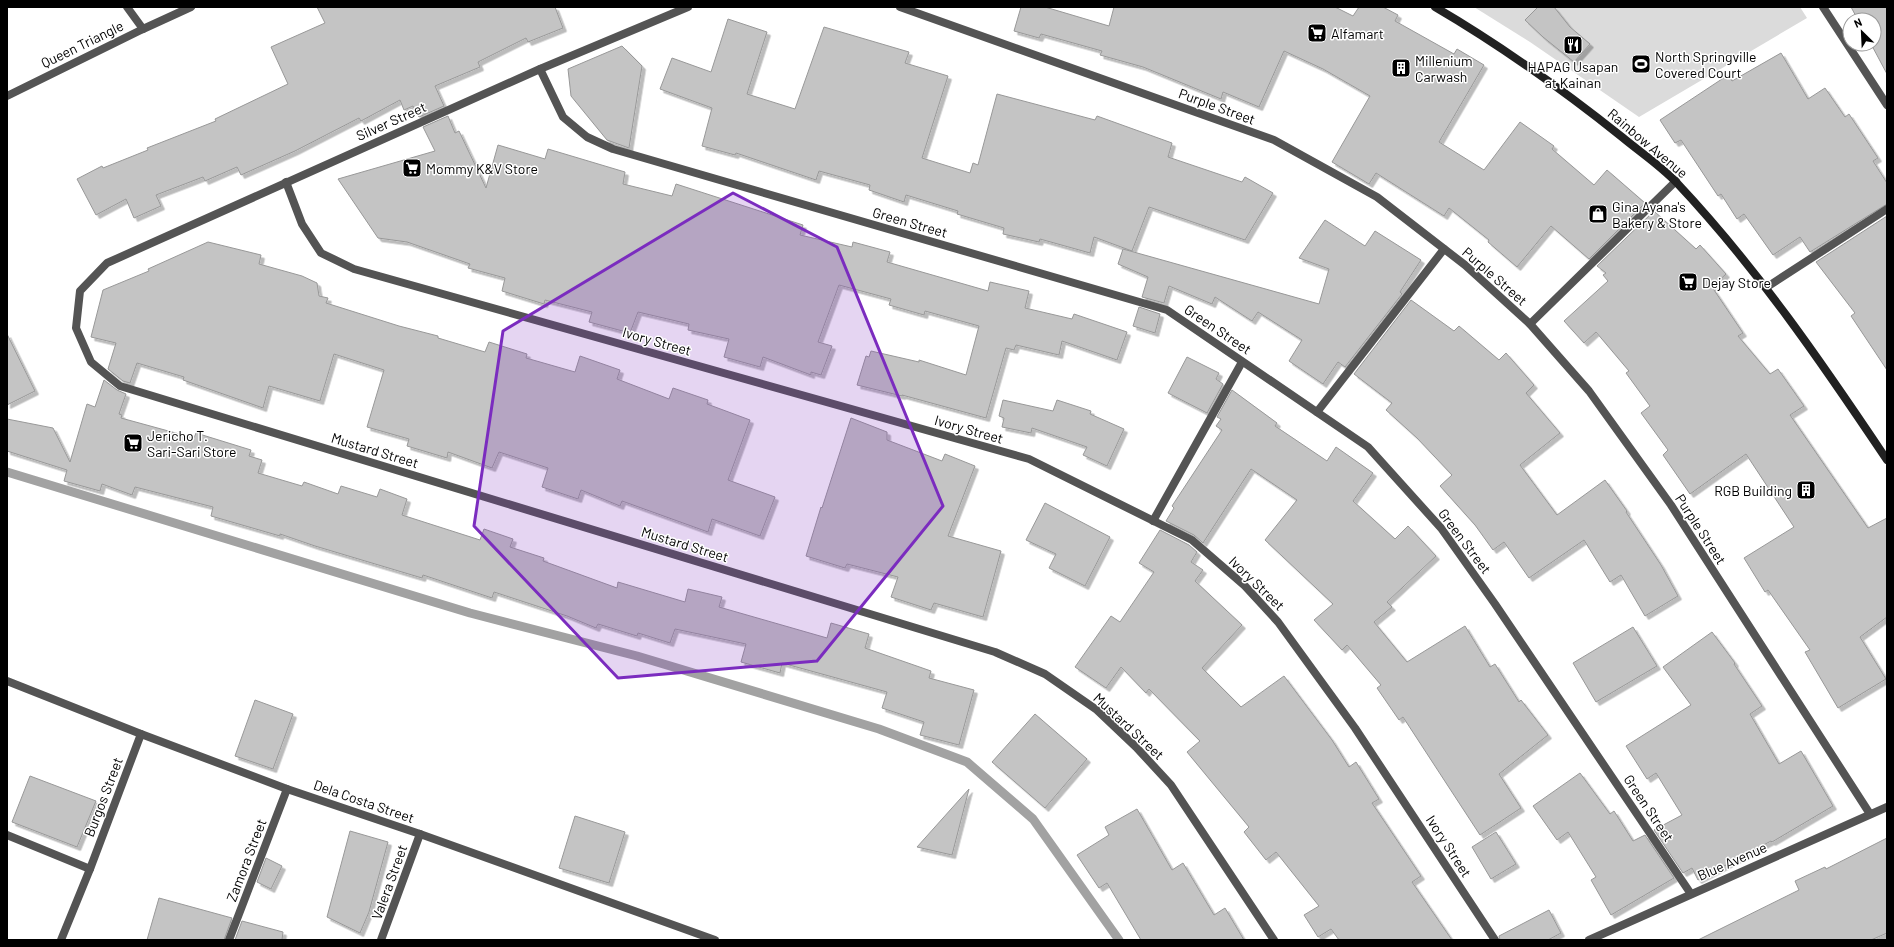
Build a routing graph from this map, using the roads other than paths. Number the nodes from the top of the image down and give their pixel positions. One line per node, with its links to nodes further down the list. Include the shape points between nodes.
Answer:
1 (127, 7): 7 (street)
2 (192, 7): 7 (street, Queen Triangle)
3 (688, 7): 8 (street, Silver Street)
4 (900, 7): 14 (street, Purple Street, via 1274,140 1377,197)
5 (1435, 7): 11 (street, Rainbow Avenue, via 1577,101)
6 (1824, 7): 10 (street)
7 (143, 29): 9 (street, Queen Triangle)
8 (540, 69): 12 (street, Silver Street); 18 (street, Green Street, via 563,116 586,137 613,149 1167,310)
9 (7, 96)
10 (1887, 105)
11 (1676, 181): 16 (street, Rainbow Avenue); 17 (street)
12 (286, 182): 15 (street, Silver Street); 21 (street, Ivory Street, via 302,224 321,253 354,269 1029,459)
13 (1887, 209): 16 (street)
14 (1444, 249): 17 (street, Purple Street); 19 (street)
15 (107, 263): 35 (street, Mustard Street, via 80,291 76,328 91,362 120,386 995,652 1045,674 1097,710 1171,785)
16 (1767, 287): 20 (street, Rainbow Avenue, via 1822,362)
17 (1530, 324): 26 (street, Purple Street, via 1589,391 1670,506)
18 (1242, 362): 19 (street, Green Street); 21 (street)
19 (1317, 412): 30 (street, Green Street, via 1368,447 1441,528)
20 (1887, 460)
21 (1153, 521): 36 (street, Ivory Street, via 1192,540 1245,586 1278,622 1355,728)
22 (7, 681): 23 (street, Dela Costa Street)
23 (141, 734): 24 (street, Dela Costa Street); 29 (street, Burgos Street)
24 (287, 789): 27 (street, Dela Costa Street); 32 (street, Zamora Street)
25 (1887, 807): 26 (street, Blue Avenue)
26 (1870, 814): 30 (street, Blue Avenue)
27 (420, 834): 33 (street, Valera Street); 34 (street, Dela Costa Street)
28 (7, 835): 29 (street)
29 (90, 869): 31 (street, Burgos Street)
30 (1691, 894): 37 (street, Blue Avenue)
31 (61, 940)
32 (229, 940)
33 (381, 940)
34 (715, 940)
35 (1274, 940)
36 (1495, 940)
37 (1588, 940)

